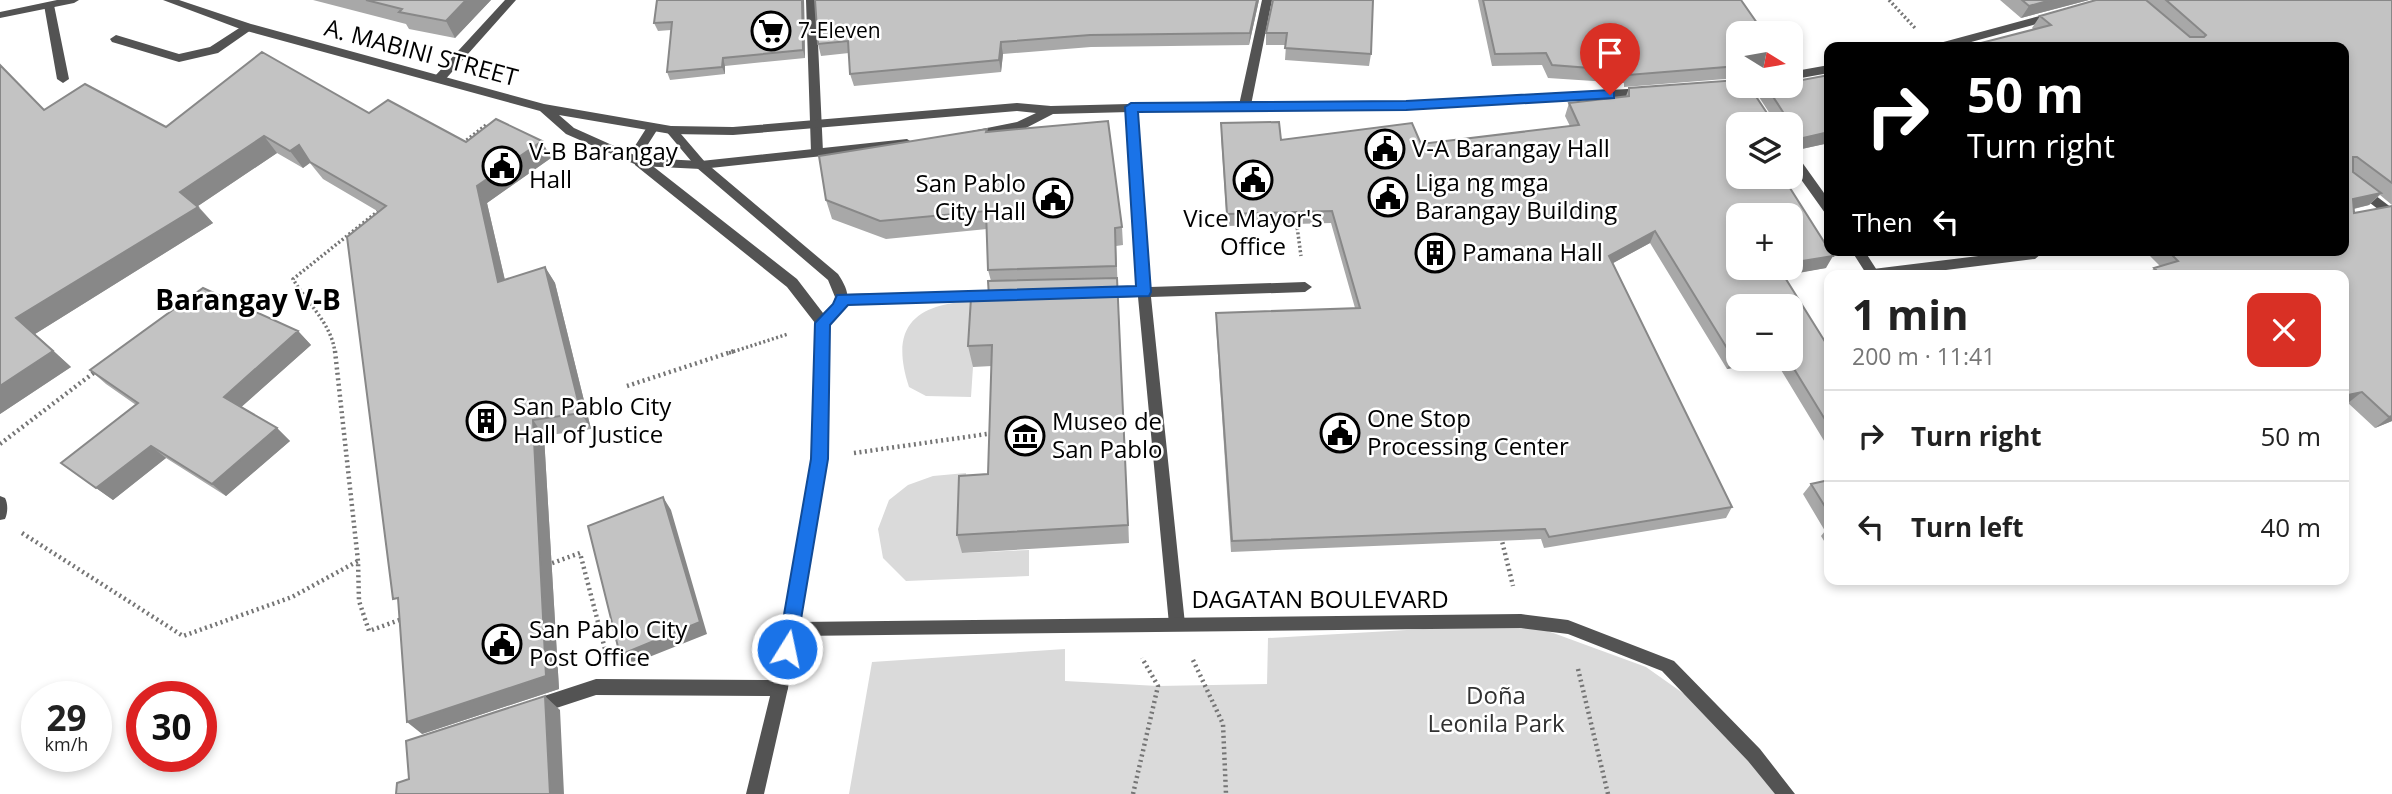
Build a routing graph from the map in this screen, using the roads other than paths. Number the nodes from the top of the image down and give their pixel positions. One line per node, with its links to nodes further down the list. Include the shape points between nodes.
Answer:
1 (5, 0): 8 (street)
2 (74, 0): 7 (street)
3 (168, 0): 11 (street, A. MABINI STREET)
4 (511, 0): 17 (street)
5 (811, 0): 23 (street)
6 (1267, 0): 19 (street)
7 (49, 5): 10 (street); 16 (street)
8 (0, 9)
9 (2072, 11): 13 (street)
10 (0, 15)
11 (247, 27): 12 (street, via 214,50 179,58); 17 (street, A. MABINI STREET)
12 (116, 39)
13 (1958, 42)
14 (1824, 70): 15 (street)
15 (1803, 74)
16 (63, 79)
17 (439, 79): 21 (street, A. MABINI STREET)
18 (1655, 91): 19 (street, A. MABINI STREET, via 1406,105)
19 (1245, 105): 20 (street, A. MABINI STREET)
20 (1131, 107): 22 (street, A. MABINI STREET); 38 (street)
21 (544, 108): 24 (street, A. MABINI STREET); 29 (street, A. MABINI STREET, via 570,131)
22 (1051, 110): 23 (street, A. MABINI STREET, via 1017,107); 26 (street, A. MABINI STREET, via 1020,126)
23 (815, 125): 25 (street, A. MABINI STREET); 28 (street)
24 (653, 127): 25 (street, A. MABINI STREET); 29 (street, via 639,149)
25 (671, 130): 30 (street)
26 (970, 136)
27 (914, 142): 28 (street, A. MABINI STREET)
28 (817, 152): 30 (street, A. MABINI STREET)
29 (639, 162): 30 (street, A. MABINI STREET); 42 (street, via 792,283)
30 (701, 165): 41 (street, via 832,276)
31 (1803, 173): 33 (street)
32 (2349, 180): 34 (street)
33 (1824, 203)
34 (2384, 212)
35 (2019, 256): 36 (street)
36 (1905, 270)
37 (1305, 287): 38 (street)
38 (1144, 292): 39 (street); 43 (street)
39 (1090, 293)
40 (1020, 295): 41 (street)
41 (843, 299): 42 (street)
42 (822, 323): 44 (street, via 820,459)
43 (1177, 624): 44 (street, DAGATAN BOULEVARD); 48 (street, DAGATAN BOULEVARD, via 1521,621 1567,627 1668,666)
44 (791, 629): 45 (street)
45 (780, 688): 46 (street, via 596,687); 47 (street)
46 (520, 712)
47 (755, 794)
48 (1786, 794)

